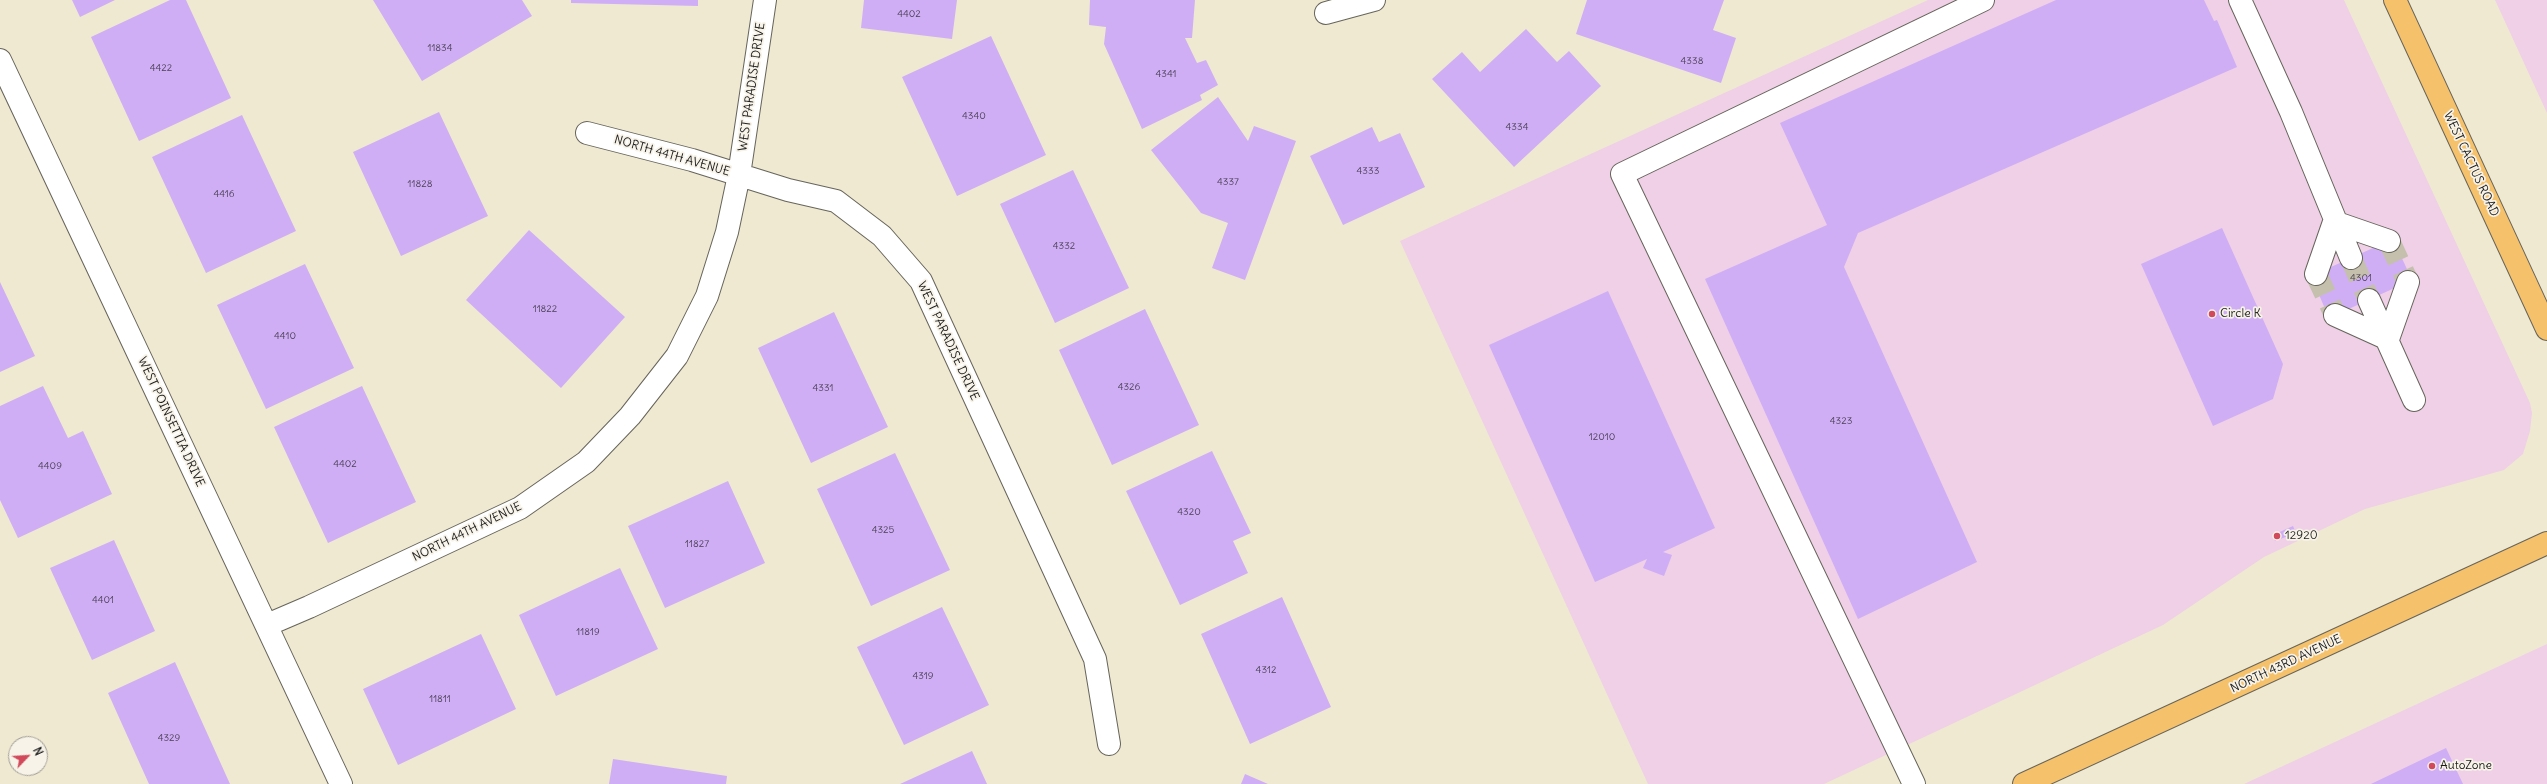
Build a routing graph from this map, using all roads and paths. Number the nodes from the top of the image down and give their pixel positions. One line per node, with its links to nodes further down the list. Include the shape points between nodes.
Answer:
1 (765, 0): 9 (street, WEST PARADISE DRIVE)
2 (1374, 0): 6 (street)
3 (1983, 0): 24 (street, via 1622,174)
4 (2240, 0): 10 (street, via 2291,112)
5 (2395, 0): 17 (main road, WEST CACTUS ROAD)
6 (1326, 13)
7 (0, 60): 21 (street, WEST POINSETTIA DRIVE)
8 (587, 133): 9 (street, NORTH 44TH AVENUE)
9 (739, 175): 21 (street, NORTH 44TH AVENUE, via 727,232 707,296 677,356 630,416 586,462 520,508 309,607); 22 (street, WEST PARADISE DRIVE, via 836,201 882,236 921,281 1095,659)
10 (2334, 222): 11 (street); 12 (street); 13 (street)
11 (2389, 241)
12 (2351, 258)
13 (2316, 274)
14 (2408, 282): 18 (street)
15 (2369, 300): 18 (street)
16 (2335, 315): 18 (street)
17 (2547, 329)
18 (2388, 339): 19 (street)
19 (2414, 400)
20 (2547, 543): 25 (main road, NORTH 43RD AVENUE)
21 (267, 624): 23 (street, WEST POINSETTIA DRIVE)
22 (1109, 744)
23 (341, 784)
24 (1914, 784)
25 (2024, 784)

